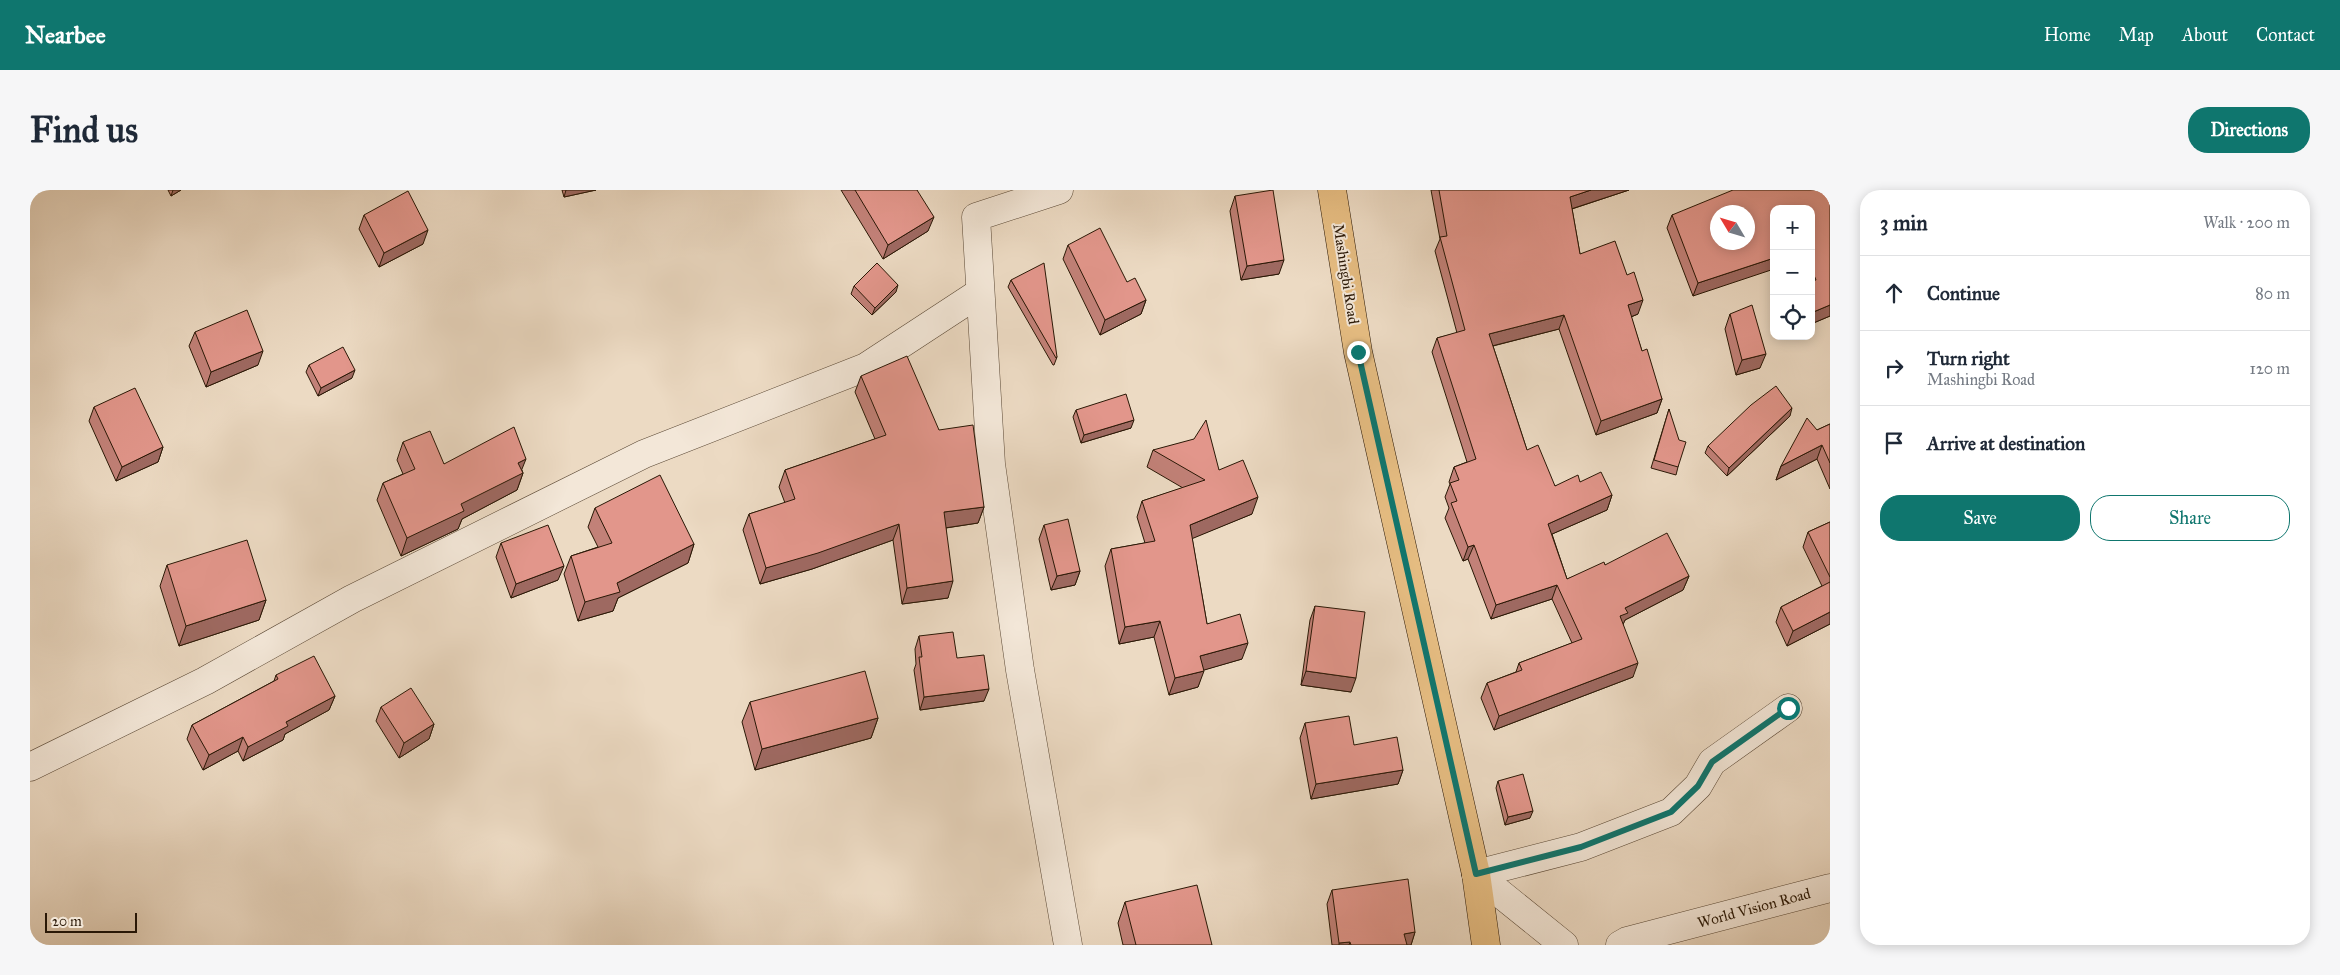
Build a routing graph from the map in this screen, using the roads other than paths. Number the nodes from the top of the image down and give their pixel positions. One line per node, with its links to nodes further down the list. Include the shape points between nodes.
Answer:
1 (1059, 190): 3 (street, via 976,217)
2 (1332, 190): 6 (main road, Mashingbi Road, via 1358,352)
3 (979, 293): 5 (street, via 866,367 644,454 352,599 205,681); 8 (street, via 991,464 1020,670)
4 (1788, 708): 6 (street, via 1712,762 1698,786 1671,812 1581,847)
5 (30, 767)
6 (1476, 874): 9 (main road, Mashingbi Road); 10 (street)
7 (1830, 888): 11 (street, World Vision Road)
8 (1068, 945)
9 (1486, 945)
10 (1564, 945)
11 (1620, 945)

